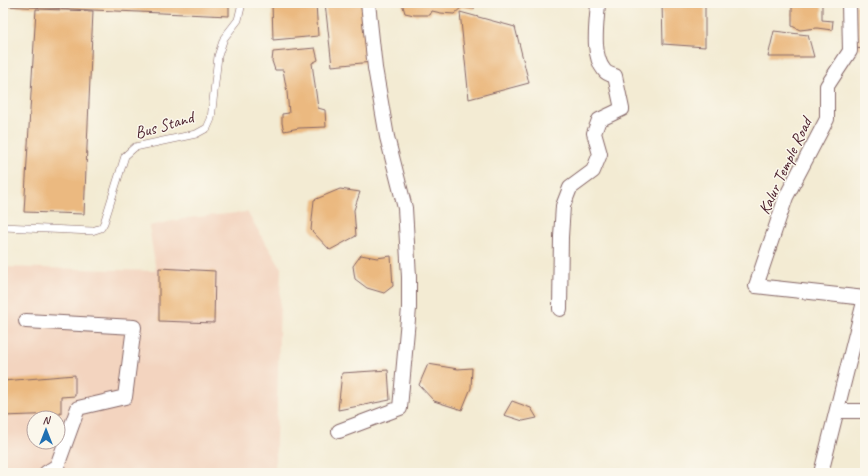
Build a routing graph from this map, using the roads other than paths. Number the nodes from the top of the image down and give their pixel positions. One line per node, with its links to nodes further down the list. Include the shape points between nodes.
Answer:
1 (242, 3): 5 (lane, Bus Stand, via 238,20 224,38 218,56 211,119 207,128 196,134 135,147 125,156 101,228 92,231)
2 (368, 3): 11 (street, via 376,76 387,137 405,208 409,308 400,408)
3 (598, 3): 7 (street, via 598,60 605,71 615,76 622,109 599,120 594,133 600,154 592,171 570,188 563,206)
4 (849, 3): 6 (street, Kalur Temple Road, via 850,51 827,86 827,119 786,197 756,286)
5 (3, 227)
6 (865, 298): 9 (street, Kalur Temple Road)
7 (560, 308)
8 (26, 321): 12 (street, via 134,328 125,397 78,408 57,466)
9 (837, 411): 10 (street); 13 (street, Kalur Temple Road)
10 (865, 411)
11 (339, 431)
12 (46, 473)
13 (821, 473)

